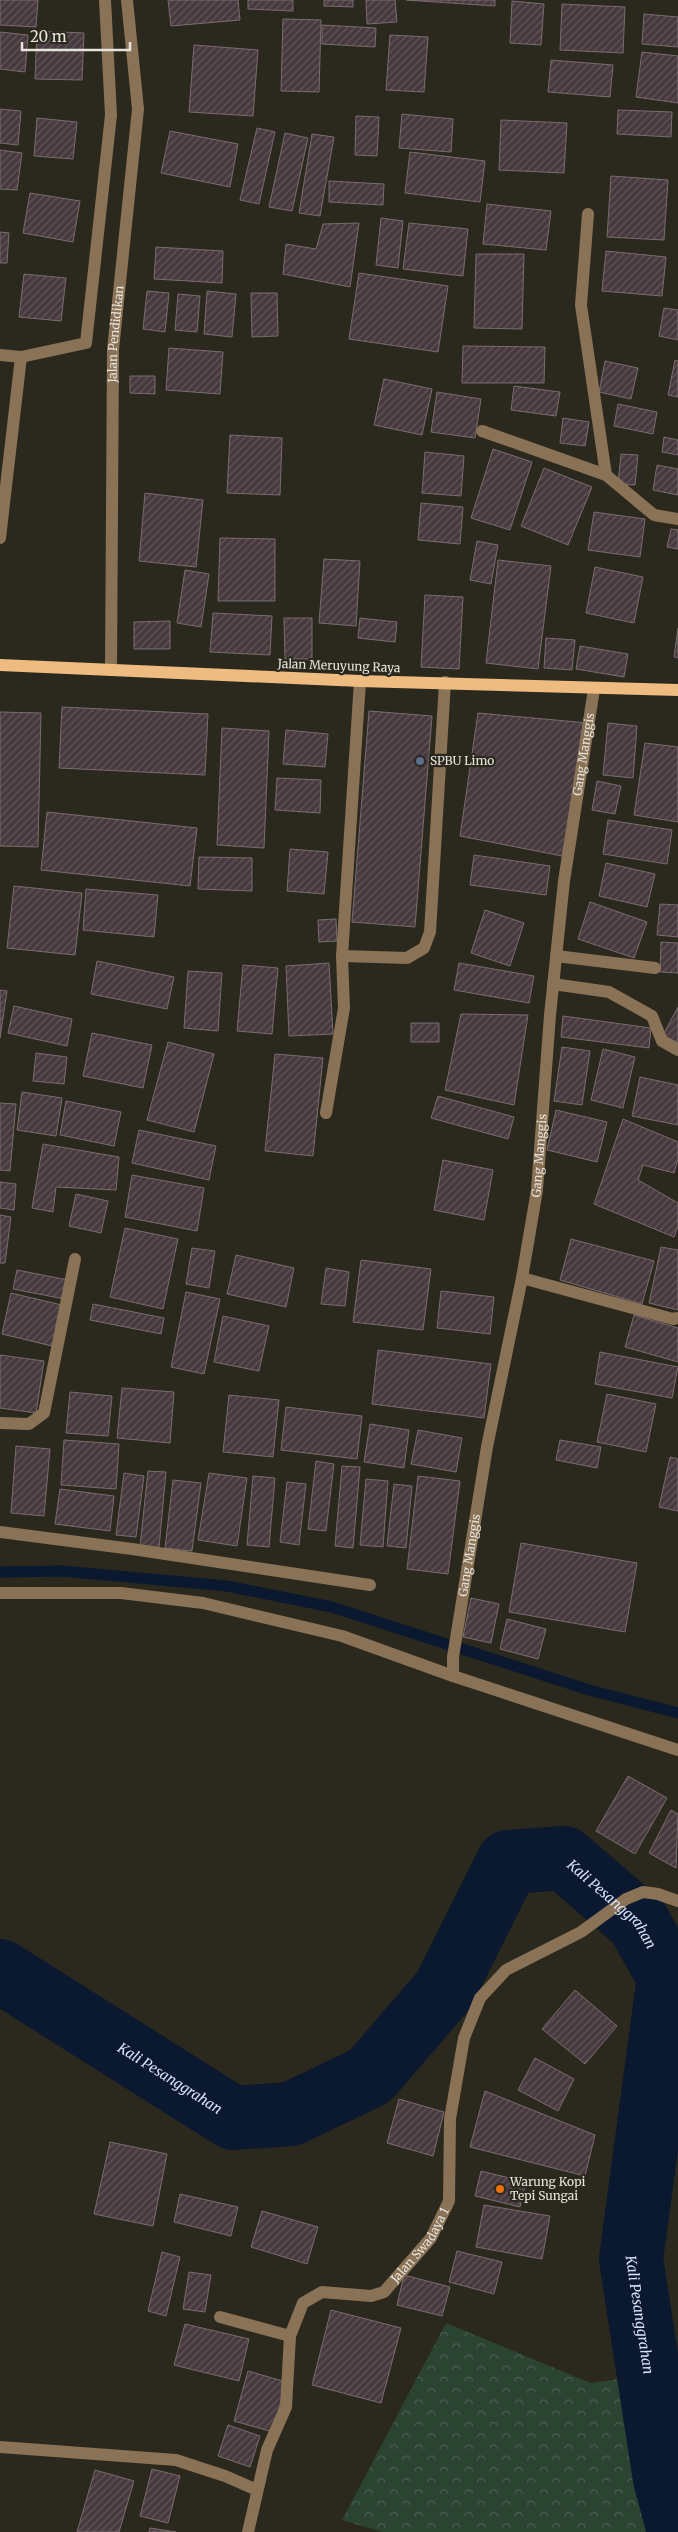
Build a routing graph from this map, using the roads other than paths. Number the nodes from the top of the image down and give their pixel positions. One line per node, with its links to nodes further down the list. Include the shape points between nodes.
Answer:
1 (105, 0): 5 (street, via 111,115 86,343)
2 (127, 0): 11 (street, Jalan Pendidikan, via 138,109 113,350)
3 (588, 214): 7 (street, via 582,305)
4 (0, 355): 5 (street)
5 (21, 356): 9 (street)
6 (482, 431): 7 (street)
7 (606, 475): 8 (street, via 654,515)
8 (678, 519)
9 (0, 538)
10 (0, 665): 11 (main road, Jalan Meruyung Raya)
11 (111, 670): 12 (main road, Jalan Meruyung Raya)
12 (360, 681): 13 (main road, Jalan Meruyung Raya); 16 (street)
13 (445, 682): 14 (main road, Jalan Meruyung Raya); 16 (street, via 430,932 424,948 407,958)
14 (594, 689): 15 (main road, Jalan Meruyung Raya); 17 (street, Gang Manggis, via 564,881)
15 (678, 690)
16 (342, 956): 21 (street, via 344,1008)
17 (556, 956): 18 (street); 19 (street, Gang Manggis)
18 (655, 968)
19 (553, 984): 20 (street, via 609,992 652,1016 662,1041); 23 (street, Gang Manggis, via 537,1190)
20 (678, 1050)
21 (326, 1113)
22 (75, 1259): 25 (street, via 44,1413 29,1424)
23 (522, 1278): 24 (street); 29 (street, Gang Manggis, via 487,1447 453,1657)
24 (678, 1318)
25 (0, 1423)
26 (0, 1532): 27 (street)
27 (370, 1585)
28 (0, 1593): 29 (street, via 122,1593 203,1603 342,1636)
29 (453, 1676): 30 (street)
30 (678, 1750)
31 (678, 1901): 33 (street, Jalan Swadaya 1, via 643,1892 626,1899 581,1932 506,1970 480,1998 464,2038 450,2119 450,2201 431,2238 384,2292 371,2296 322,2292 303,2303)
32 (220, 2317): 33 (street)
33 (290, 2336): 35 (street, Jalan Swadaya 1, via 286,2407 267,2450)
34 (0, 2447): 35 (street, via 176,2460)
35 (257, 2490): 36 (street, Jalan Swadaya 1)
36 (248, 2532)

